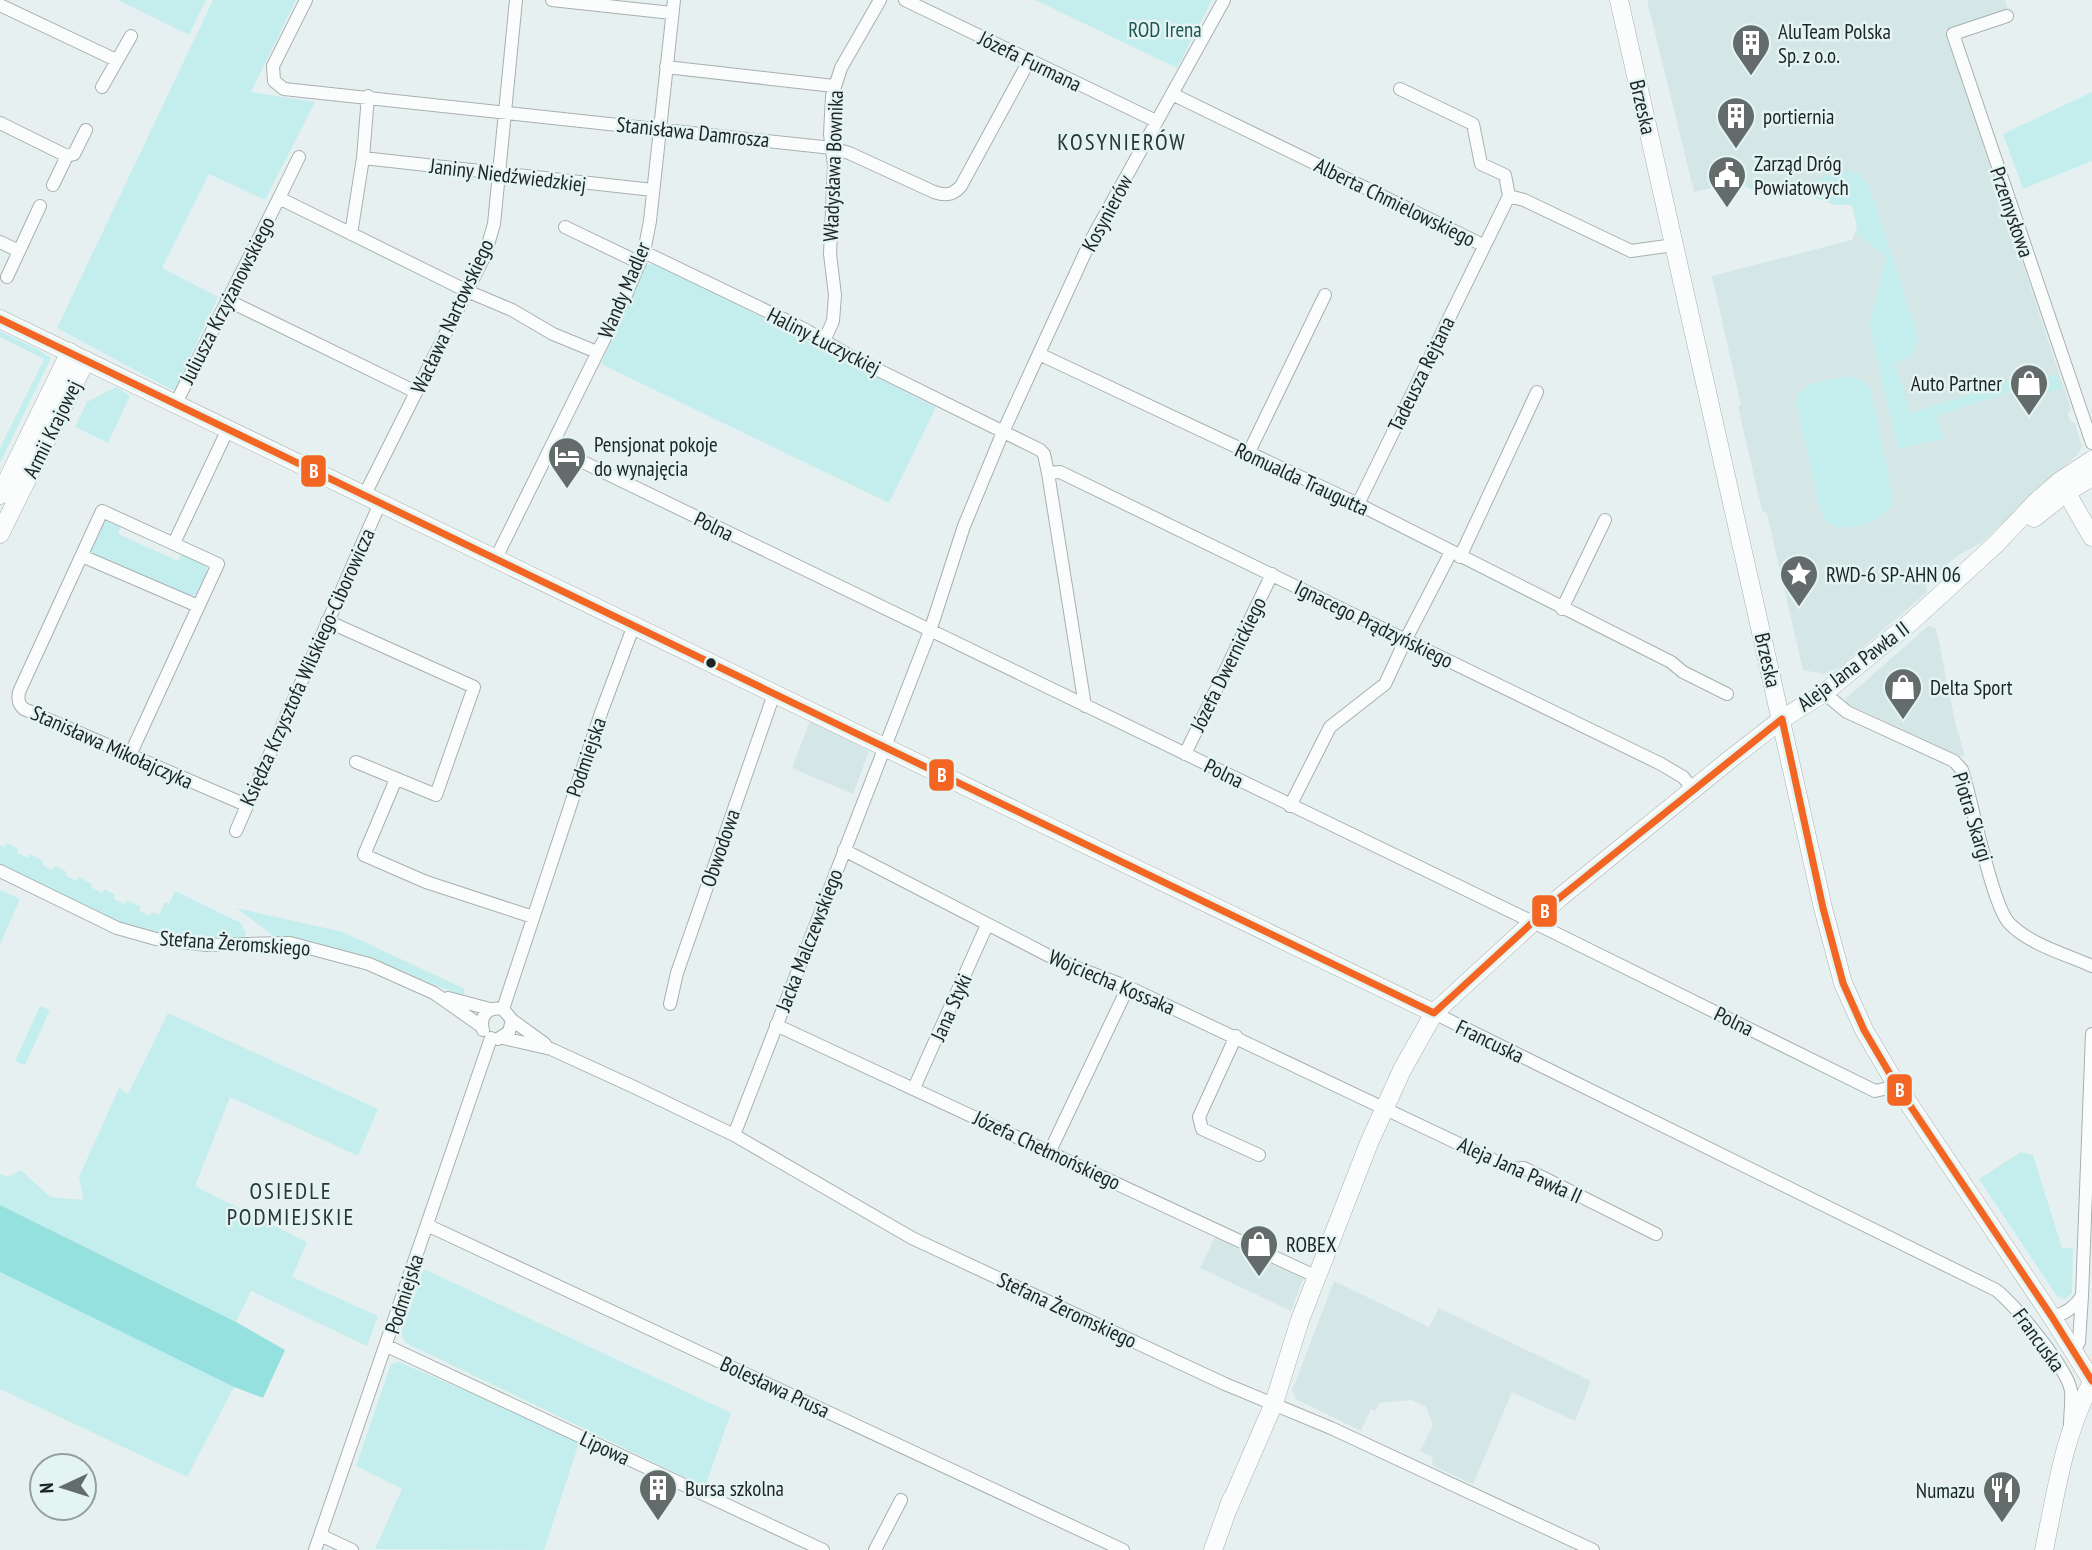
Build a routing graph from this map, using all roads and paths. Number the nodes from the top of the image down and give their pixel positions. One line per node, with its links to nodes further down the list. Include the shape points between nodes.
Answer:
1 (306, 0): 19 (street, Stanisława Damrosza, via 273,66 274,81 284,89)
2 (516, 0): 20 (street, Wacława Nartowskiego)
3 (552, 0): 9 (street)
4 (880, 0): 15 (street, Władysława Bownika)
5 (905, 0): 13 (street, Józefa Furmana)
6 (1224, 0): 18 (street, Kosynierów)
7 (1619, 0): 39 (street, Brzeska)
8 (0, 5): 12 (street)
9 (673, 6): 14 (street, Wandy Madler)
10 (2007, 16): 56 (street, Przemysłowa, via 1953,34)
11 (131, 36): 12 (street)
12 (116, 60): 16 (street)
13 (1029, 61): 21 (street, Józefa Furmana); 25 (street, Stanisława Damrosza, via 955,192 934,192)
14 (666, 67): 15 (street); 23 (street, Wandy Madler)
15 (834, 86): 25 (street, Władysława Bownika)
16 (102, 87)
17 (1400, 89): 32 (street, via 1473,124 1481,164 1505,175)
18 (1172, 94): 21 (street, Kosynierów); 38 (street, Alberta Chmielowskiego)
19 (368, 96): 20 (street, Stanisława Damrosza); 28 (street)
20 (505, 112): 23 (street, Stanisława Damrosza); 29 (street, Wacława Nartowskiego)
21 (1156, 121): 49 (street, Kosynierów, via 1090,242)
22 (0, 124): 26 (street)
23 (660, 129): 25 (street, Stanisława Damrosza); 31 (street, Wandy Madler)
24 (86, 130): 26 (street, via 74,154)
25 (832, 148): 47 (street, Władysława Bownika, via 830,254 835,295 833,321)
26 (67, 156): 30 (street)
27 (299, 157): 33 (street, Juliusza Krzyżanowskiego)
28 (363, 158): 29 (street, Janiny Niedźwiedzkiej); 36 (street)
29 (500, 173): 31 (street, Janiny Niedźwiedzkiej); 43 (street, Wacława Nartowskiego, via 494,224)
30 (53, 184)
31 (653, 190): 41 (street, Wandy Madler)
32 (1509, 196): 38 (street, Alberta Chmielowskiego); 39 (street, via 1631,251)
33 (279, 198): 36 (street, Juliusza Krzyżanowskiego); 45 (street, Juliusza Krzyżanowskiego)
34 (40, 206): 40 (street)
35 (565, 227): 41 (street, Haliny Łuczyckiej)
36 (351, 234): 43 (street, Juliusza Krzyżanowskiego)
37 (0, 242): 40 (street)
38 (1483, 245): 65 (street, Tadeusza Rejtana)
39 (1674, 245): 85 (street, Brzeska)
40 (19, 251): 42 (street)
41 (642, 258): 47 (street, Haliny Łuczyckiej); 48 (street, Wandy Madler)
42 (7, 277)
43 (467, 291): 48 (street, Juliusza Krzyżanowskiego); 51 (street, Wacława Nartowskiego)
44 (1325, 295): 58 (street)
45 (227, 300): 51 (street); 53 (street, Juliusza Krzyżanowskiego)
46 (0, 318): 50 (street, Francuska)
47 (824, 341): 55 (street, Haliny Łuczyckiej)
48 (597, 352): 57 (street, Wandy Madler)
49 (1039, 354): 55 (street, Kosynierów); 58 (street, Romualda Traugutta)
50 (78, 356): 53 (street, Francuska); 63 (street, Armii Krajowej); 68 (street, Armii Krajowej)
51 (416, 392): 64 (street, Wacława Nartowskiego)
52 (1537, 392): 71 (street)
53 (176, 403): 54 (street, Francuska)
54 (228, 429): 64 (street, Francuska); 70 (street)
55 (1003, 432): 60 (street, via 1040,450); 79 (street, Kosynierów, via 960,535)
56 (2092, 443)
57 (552, 447): 73 (street, Wandy Madler); 79 (street, Polna)
58 (1248, 454): 65 (street, Romualda Traugutta)
59 (2092, 460): 62 (street, Aleja Jana Pawła II)
60 (1048, 473): 74 (street, Ignacego Prądzyńskiego, via 1060,472); 84 (street)
61 (2091, 478): 62 (street, Aleja Jana Pawła II); 66 (street, via 2085,489)
62 (2064, 487): 66 (street); 81 (street, Aleja Jana Pawła II)
63 (0, 495)
64 (372, 499): 73 (street, Francuska); 77 (street, Księdza Krzysztofa Wilskiego-Ciborowicza)
65 (1358, 504): 71 (street, Romualda Traugutta)
66 (2083, 519): 69 (street)
67 (1605, 520): 76 (street)
68 (0, 534)
69 (2092, 537)
70 (174, 543): 72 (street, Stanisława Mikołajczyka, via 102,510); 75 (street, via 218,564)
71 (1456, 555): 76 (street, Romualda Traugutta); 80 (street)
72 (82, 556): 75 (street); 88 (street, Stanisława Mikołajczyka, via 18,700 24,709)
73 (496, 558): 78 (street, Francuska)
74 (1272, 574): 80 (street, Ignacego Prądzyńskiego); 87 (street, Józefa Dwernickiego)
75 (198, 606): 88 (street)
76 (1562, 609): 83 (street, Romualda Traugutta)
77 (327, 621): 90 (street, via 474,687 436,795); 92 (street, Księdza Krzysztofa Wilskiego-Ciborowicza)
78 (634, 625): 82 (street, Francuska); 97 (street, Podmiejska)
79 (930, 631): 84 (street, Polna); 86 (street, Kosynierów)
80 (1406, 639): 91 (street, Ignacego Prądzyńskiego, via 1661,764); 93 (street, via 1385,684 1330,727)
81 (1824, 693): 85 (street, Aleja Jana Pawła II); 100 (street, Piotra Skargi, via 1847,712 1954,761 1962,770 1993,887 2009,924)
82 (774, 694): 86 (street, Francuska); 103 (street, Obwodowa)
83 (1727, 694)
84 (1085, 706): 87 (street, Polna)
85 (1782, 719): 91 (street, Aleja Jana Pawła II); 113 (street, Brzeska, via 1843,983)
86 (883, 746): 95 (street, Jacka Malczewskiego); 105 (street, Francuska)
87 (1185, 754): 93 (street, Polna)
88 (130, 755): 92 (street, Stanisława Mikołajczyka)
89 (356, 762): 90 (street)
90 (396, 779): 97 (street, via 364,855)
91 (1693, 789): 98 (street, Aleja Jana Pawła II)
92 (246, 805): 94 (street, Księdza Krzysztofa Wilskiego-Ciborowicza)
93 (1290, 806): 98 (street, Polna)
94 (236, 831)
95 (844, 850): 99 (street, Wojciecha Kossaka); 108 (street, Jacka Malczewskiego)
96 (0, 870): 102 (street, Stefana Żeromskiego, via 139,935 183,944 303,946 369,964)
97 (533, 917): 104 (street, Podmiejska)
98 (1531, 922): 105 (street, Aleja Jana Pawła II); 113 (street, Polna, via 1875,1091)
99 (987, 925): 101 (street, Wojciecha Kossaka, via 1057,960); 114 (street, Jana Styki)
100 (2092, 966)
101 (1128, 987): 110 (street, Wojciecha Kossaka); 117 (street)
102 (434, 993): 104 (street, Stefana Żeromskiego); 107 (street, Stefana Żeromskiego)
103 (670, 1004)
104 (496, 1009): 106 (street); 107 (street, via 483,1016)
105 (1434, 1013): 115 (street, Aleja Jana Pawła II); 128 (street, Francuska, via 1996,1290 2028,1322 2065,1376 2071,1390)
106 (512, 1020): 111 (street, via 512,1028); 112 (street, Stefana Żeromskiego)
107 (481, 1026): 111 (street)
108 (776, 1026): 114 (street, Józefa Chełmońskiego); 116 (street, Jacka Malczewskiego)
109 (2092, 1034): 122 (street)
110 (1236, 1036): 115 (street, Wojciecha Kossaka); 118 (street, via 1199,1117 1202,1129)
111 (497, 1038): 112 (street, Stefana Żeromskiego); 119 (street, Podmiejska)
112 (551, 1049): 116 (street, Stefana Żeromskiego)
113 (1897, 1086): 123 (street, Brzeska)
114 (915, 1088): 117 (street, Józefa Chełmońskiego)
115 (1385, 1107): 120 (street, Aleja Jana Pawła II, via 1512,1169 1524,1168); 121 (street, Aleja Jana Pawła II)
116 (734, 1135): 127 (street, Stefana Żeromskiego, via 912,1238)
117 (1050, 1151): 121 (street, Józefa Chełmońskiego)
118 (1259, 1155)
119 (427, 1225): 124 (street, Podmiejska); 135 (street, Bolesława Prusa)
120 (1656, 1234)
121 (1317, 1277): 127 (street, Aleja Jana Pawła II)
122 (2082, 1296): 123 (street, via 2062,1315); 125 (street, via 2079,1342)
123 (2052, 1317): 125 (street, Brzeska)
124 (387, 1346): 130 (street, Podmiejska); 133 (street, Lipowa)
125 (2074, 1351): 126 (street, Brzeska)
126 (2092, 1382): 128 (street)
127 (1268, 1401): 136 (street, Aleja Jana Pawła II); 137 (street, Stefana Żeromskiego)
128 (2070, 1433): 138 (street)
129 (901, 1500): 134 (street)
130 (320, 1535): 131 (street, Podmiejska); 132 (street)
131 (315, 1550)
132 (352, 1550)
133 (823, 1550)
134 (875, 1550)
135 (1123, 1550)
136 (1213, 1550)
137 (1593, 1550)
138 (2044, 1550)

